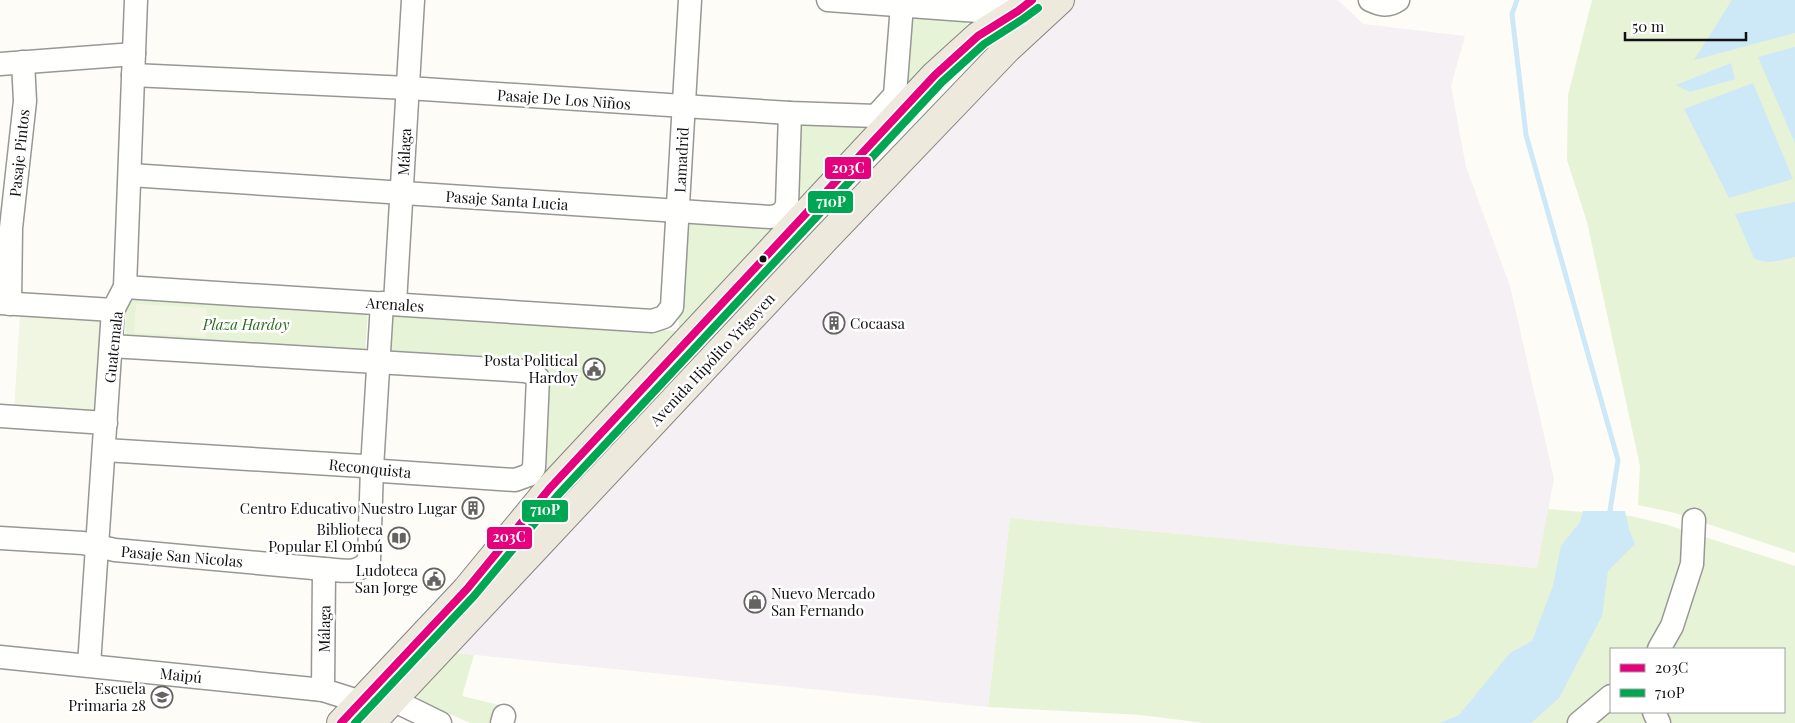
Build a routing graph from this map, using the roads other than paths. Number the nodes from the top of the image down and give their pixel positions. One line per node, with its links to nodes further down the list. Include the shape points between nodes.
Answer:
1 (136, 0): 12 (street, Guatemala)
2 (413, 0): 13 (street, Málaga)
3 (690, 0): 14 (street, Lamadrid)
4 (828, 0): 8 (street)
5 (1060, 0): 9 (main road, Avenida Hipólito Yrigoyen)
6 (1370, 0): 7 (street, via 1385,5)
7 (1398, 0)
8 (902, 5): 9 (street, via 978,10); 15 (street, Pasaje De Los Niños, via 895,95 876,116)
9 (1024, 9): 19 (main road, Avenida Hipólito Yrigoyen, via 978,36 936,75); 20 (main road, Avenida Hipólito Yrigoyen, via 1007,49)
10 (23, 62): 11 (street, Pasaje De Los Niños); 12 (street, Pasaje De Los Niños); 23 (street, Pasaje Pintos, via 25,101)
11 (0, 64)
12 (134, 64): 13 (street, Pasaje De Los Niños); 16 (street, Guatemala)
13 (408, 88): 14 (street, Pasaje De Los Niños); 17 (street, Málaga)
14 (684, 107): 15 (street, Pasaje De Los Niños); 18 (street, Lamadrid)
15 (790, 113): 18 (street, Pasaje Santa Lucia, via 787,205 783,212 770,217)
16 (130, 176): 17 (street, Pasaje Santa Lucia); 21 (street, Guatemala)
17 (402, 193): 18 (street, Pasaje Santa Lucia); 22 (street, Málaga)
18 (678, 210): 25 (street, Lamadrid, via 672,307)
19 (803, 218): 20 (main road); 32 (main road, Avenida Hipólito Yrigoyen)
20 (826, 238): 33 (main road, Avenida Hipólito Yrigoyen)
21 (125, 287): 22 (street, Arenales); 24 (street, Guatemala)
22 (389, 303): 25 (street, Arenales, via 652,321); 27 (street, Málaga)
23 (5, 304): 24 (street)
24 (114, 310): 26 (street, Guatemala)
25 (664, 317)
26 (111, 346): 27 (street); 29 (street, Guatemala)
27 (378, 362): 31 (street, Málaga); 31 (street, Reconquista, via 533,373 538,378 534,468 529,475 515,480)
28 (0, 416): 29 (street)
29 (106, 423): 30 (street, Guatemala)
30 (105, 450): 31 (street, Reconquista); 36 (street, Guatemala)
31 (372, 468): 37 (street, Málaga, via 368,560)
32 (569, 469): 33 (main road); 45 (main road, Avenida Hipólito Yrigoyen)
33 (589, 489): 44 (main road, Avenida Hipólito Yrigoyen)
34 (1694, 520): 39 (street, via 1692,564 1672,626)
35 (0, 538): 36 (street, Pasaje San Nicolas, via 83,543)
36 (99, 547): 38 (street, Pasaje San Nicolas); 41 (street, Guatemala)
37 (364, 567): 38 (street, Pasaje San Nicolas, via 355,572)
38 (324, 569): 42 (street, Málaga)
39 (1660, 648)
40 (0, 657): 41 (street, Maipú)
41 (89, 665): 42 (street, Maipú)
42 (323, 690): 45 (street, Maipú)
43 (1610, 697): 48 (street)
44 (393, 700): 45 (main road, Avenida Hipólito Yrigoyen); 47 (street)
45 (366, 713): 46 (main road, Avenida Hipólito Yrigoyen)
46 (341, 723)
47 (440, 723)
48 (1579, 723)

